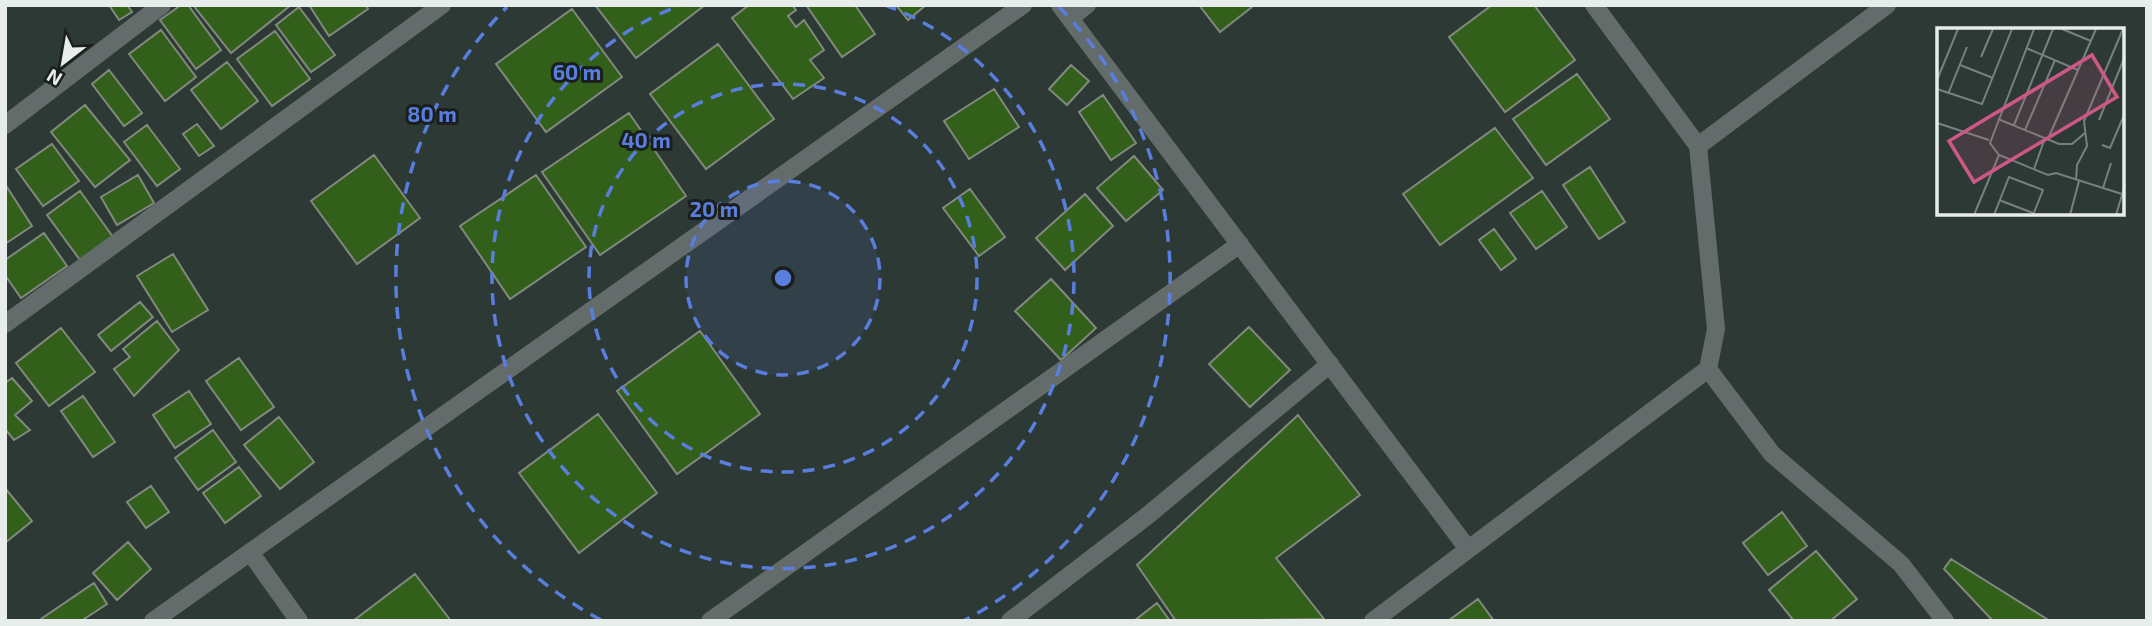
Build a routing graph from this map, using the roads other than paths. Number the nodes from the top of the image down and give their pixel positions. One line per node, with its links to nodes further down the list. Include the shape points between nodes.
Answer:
1 (162, 5): 8 (street)
2 (442, 5): 11 (street)
3 (1023, 5): 15 (street)
4 (1088, 5): 7 (lane)
5 (1594, 5): 9 (street)
6 (1887, 5): 9 (street)
7 (1066, 12): 10 (street)
8 (5, 125)
9 (1698, 146): 13 (street, via 1716,329)
10 (1240, 244): 12 (street); 18 (street)
11 (5, 324)
12 (1330, 364): 14 (street); 19 (street, via 1147,516)
13 (1708, 369): 14 (street); 21 (street, via 1772,454 1901,564)
14 (1468, 549): 20 (street)
15 (250, 552): 16 (street); 17 (street)
16 (153, 621)
17 (299, 621)
18 (710, 621)
19 (1010, 621)
20 (1373, 621)
21 (1945, 621)

